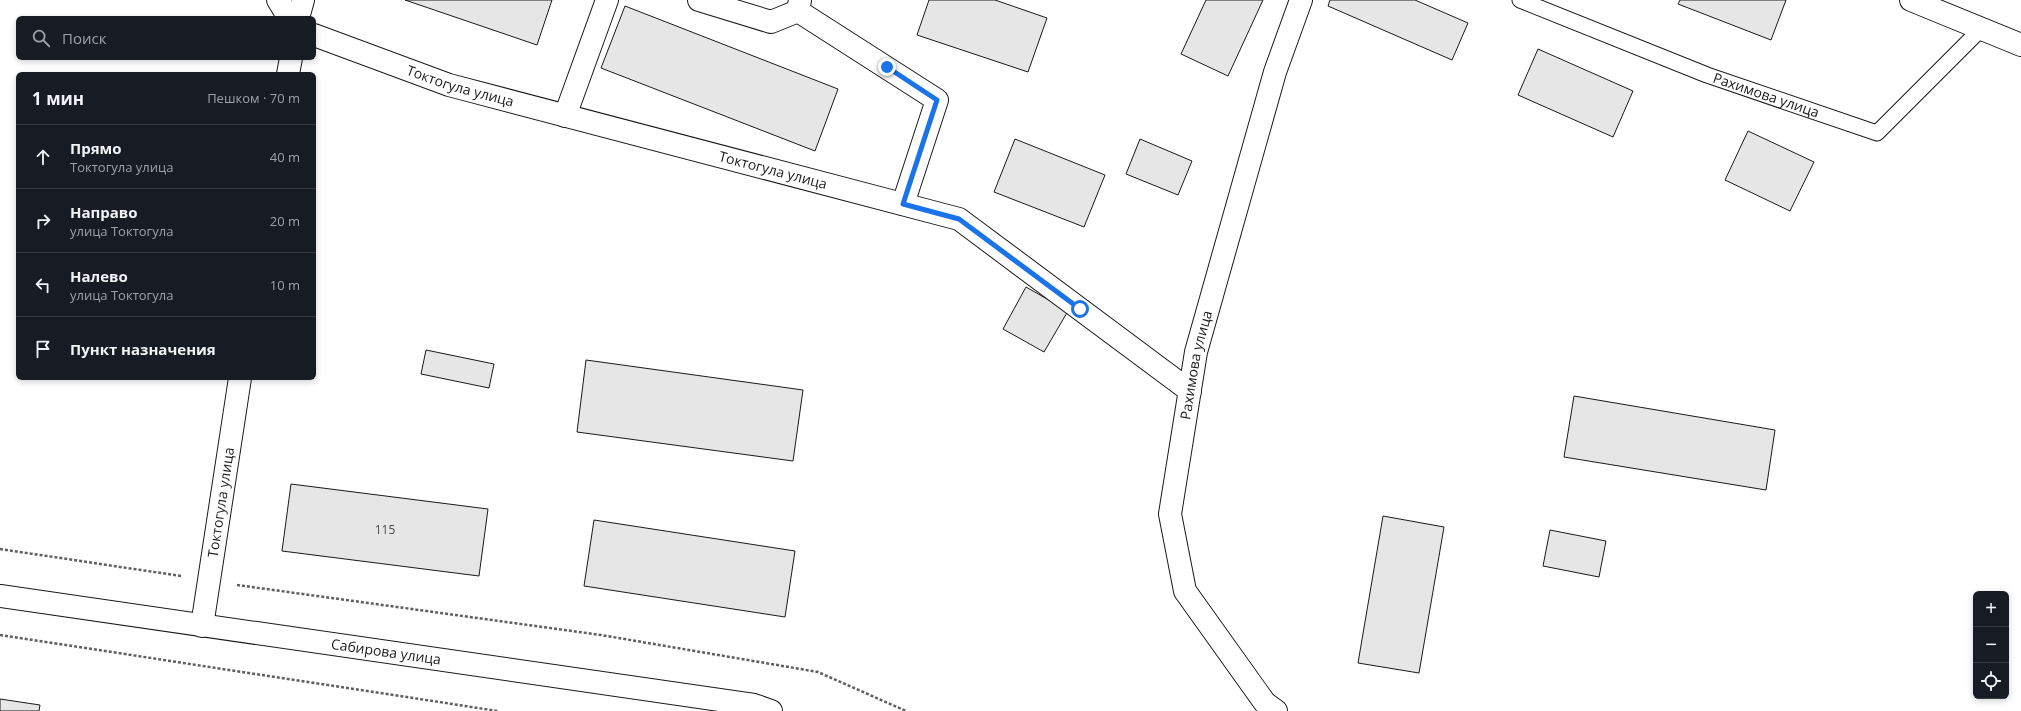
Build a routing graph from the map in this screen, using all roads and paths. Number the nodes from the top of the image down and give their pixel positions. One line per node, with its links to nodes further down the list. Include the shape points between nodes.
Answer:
1 (278, 0): 9 (main road)
2 (303, 0): 10 (main road)
3 (607, 0): 16 (main road)
4 (698, 0): 8 (main road, via 771,22)
5 (1301, 0): 19 (main road, Рахимова улица, via 1275,72 1196,352)
6 (1520, 0): 11 (lane, Рахимова улица, via 1707,75 1877,133)
7 (1911, 0): 11 (main road)
8 (799, 5): 17 (main road, via 937,100)
9 (288, 16)
10 (299, 16)
11 (1981, 29): 13 (main road)
12 (316, 36): 16 (main road, Токтогула улица, via 449,85)
13 (2021, 45)
14 (291, 60): 15 (main road)
15 (288, 72)
16 (565, 116): 17 (main road, Токтогула улица)
17 (903, 204): 19 (main road, Токтогула улица, via 959,219)
18 (240, 380): 21 (main road, Токтогула улица)
19 (1190, 390): 28 (main road, Рахимова улица, via 1170,514 1185,591 1265,703)
20 (0, 549): 21 (path)
21 (208, 580): 23 (main road, Токтогула улица); 27 (path, via 601,635 818,672)
22 (0, 596): 23 (main road, Сабирова улица)
23 (202, 626): 26 (main road, Сабирова улица, via 754,704)
24 (0, 635): 25 (path)
25 (498, 711)
26 (771, 711)
27 (906, 711)
28 (1276, 711)

